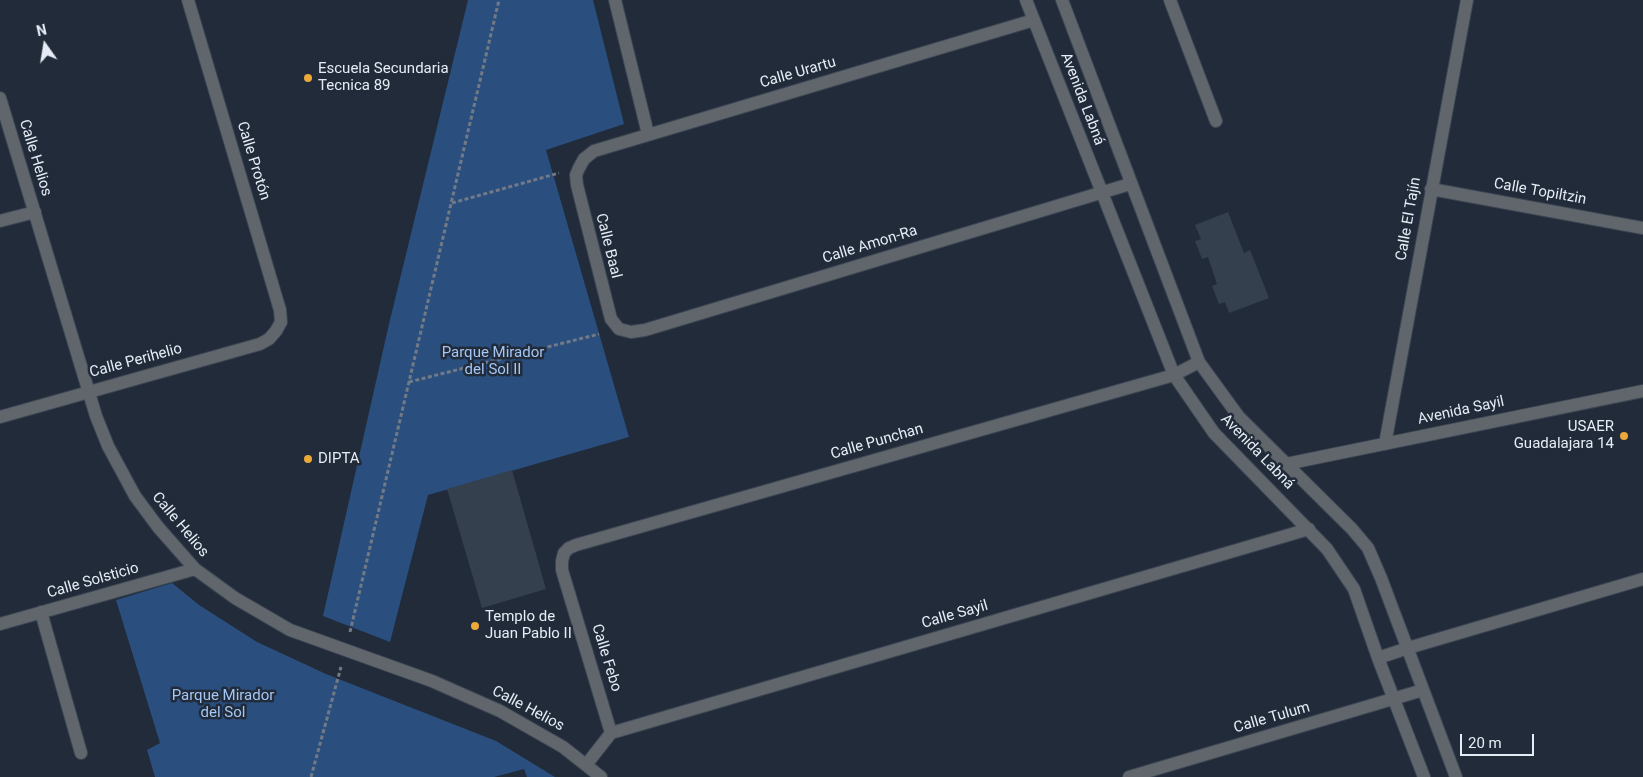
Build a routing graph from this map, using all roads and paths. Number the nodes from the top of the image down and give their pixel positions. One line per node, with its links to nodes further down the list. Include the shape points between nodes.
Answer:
1 (188, 0): 21 (street, Calle Protón, via 280,310)
2 (499, 0): 16 (path)
3 (615, 0): 11 (street)
4 (1026, 0): 8 (street, Avenida Labná)
5 (1062, 0): 13 (street, Avenida Labná)
6 (1170, 0): 10 (street)
7 (1466, 0): 14 (street, Calle El Tajín)
8 (1034, 20): 11 (street, Calle Urartu); 15 (street, Avenida Labná)
9 (0, 98): 17 (street, Calle Helios)
10 (1216, 121)
11 (648, 134): 12 (street, Calle Urartu, via 594,152 584,159)
12 (579, 168): 16 (path); 20 (street, Calle Baal, via 577,185 607,307)
13 (1130, 184): 15 (street, Calle Amon-Ra); 22 (street, Avenida Labná)
14 (1430, 189): 19 (street, Calle Topiltzin); 28 (street, Calle El Tajín)
15 (1101, 193): 20 (street, Calle Amon-Ra, via 645,330 631,332); 23 (street, Avenida Labná)
16 (451, 203): 24 (path)
17 (35, 212): 18 (street); 25 (street, Calle Helios)
18 (0, 222)
19 (1643, 228)
20 (619, 329): 24 (path)
21 (276, 331): 25 (street, Calle Perihelio, via 260,344)
22 (1199, 362): 23 (street, Calle Punchan); 29 (street, Avenida Labná, via 1239,417)
23 (1174, 375): 30 (street, Avenida Labná, via 1214,433); 31 (street, Calle Punchan, via 576,545)
24 (409, 382): 37 (path)
25 (89, 391): 27 (street, Calle Perihelio); 32 (street, Calle Helios, via 108,446 135,496)
26 (1643, 391): 28 (street, Avenida Sayil)
27 (0, 417)
28 (1385, 444): 29 (street, Avenida Sayil)
29 (1286, 464): 36 (street, Avenida Labná, via 1368,548)
30 (1309, 529): 38 (street, Avenida Labná, via 1354,589); 41 (street, Calle Sayil)
31 (564, 553): 41 (street, Calle Febo, via 562,570)
32 (195, 569): 34 (street, Calle Solsticio); 37 (street, Calle Helios, via 235,598 290,630)
33 (1643, 579): 36 (street)
34 (41, 612): 35 (street, Calle Solsticio); 42 (street)
35 (0, 624)
36 (1408, 648): 38 (street); 39 (street, Avenida Labná)
37 (346, 650): 43 (street, Calle Helios, via 432,681 500,711 563,747); 44 (path)
38 (1378, 658): 40 (street, Avenida Labná)
39 (1423, 690): 40 (street, Calle Tulum); 48 (street, Avenida Labná)
40 (1395, 699): 46 (street, Calle Tulum); 47 (street, Avenida Labná)
41 (611, 733): 43 (street)
42 (81, 753)
43 (586, 765): 45 (street, Calle Helios)
44 (311, 777)
45 (601, 777)
46 (1129, 777)
47 (1424, 777)
48 (1456, 777)

